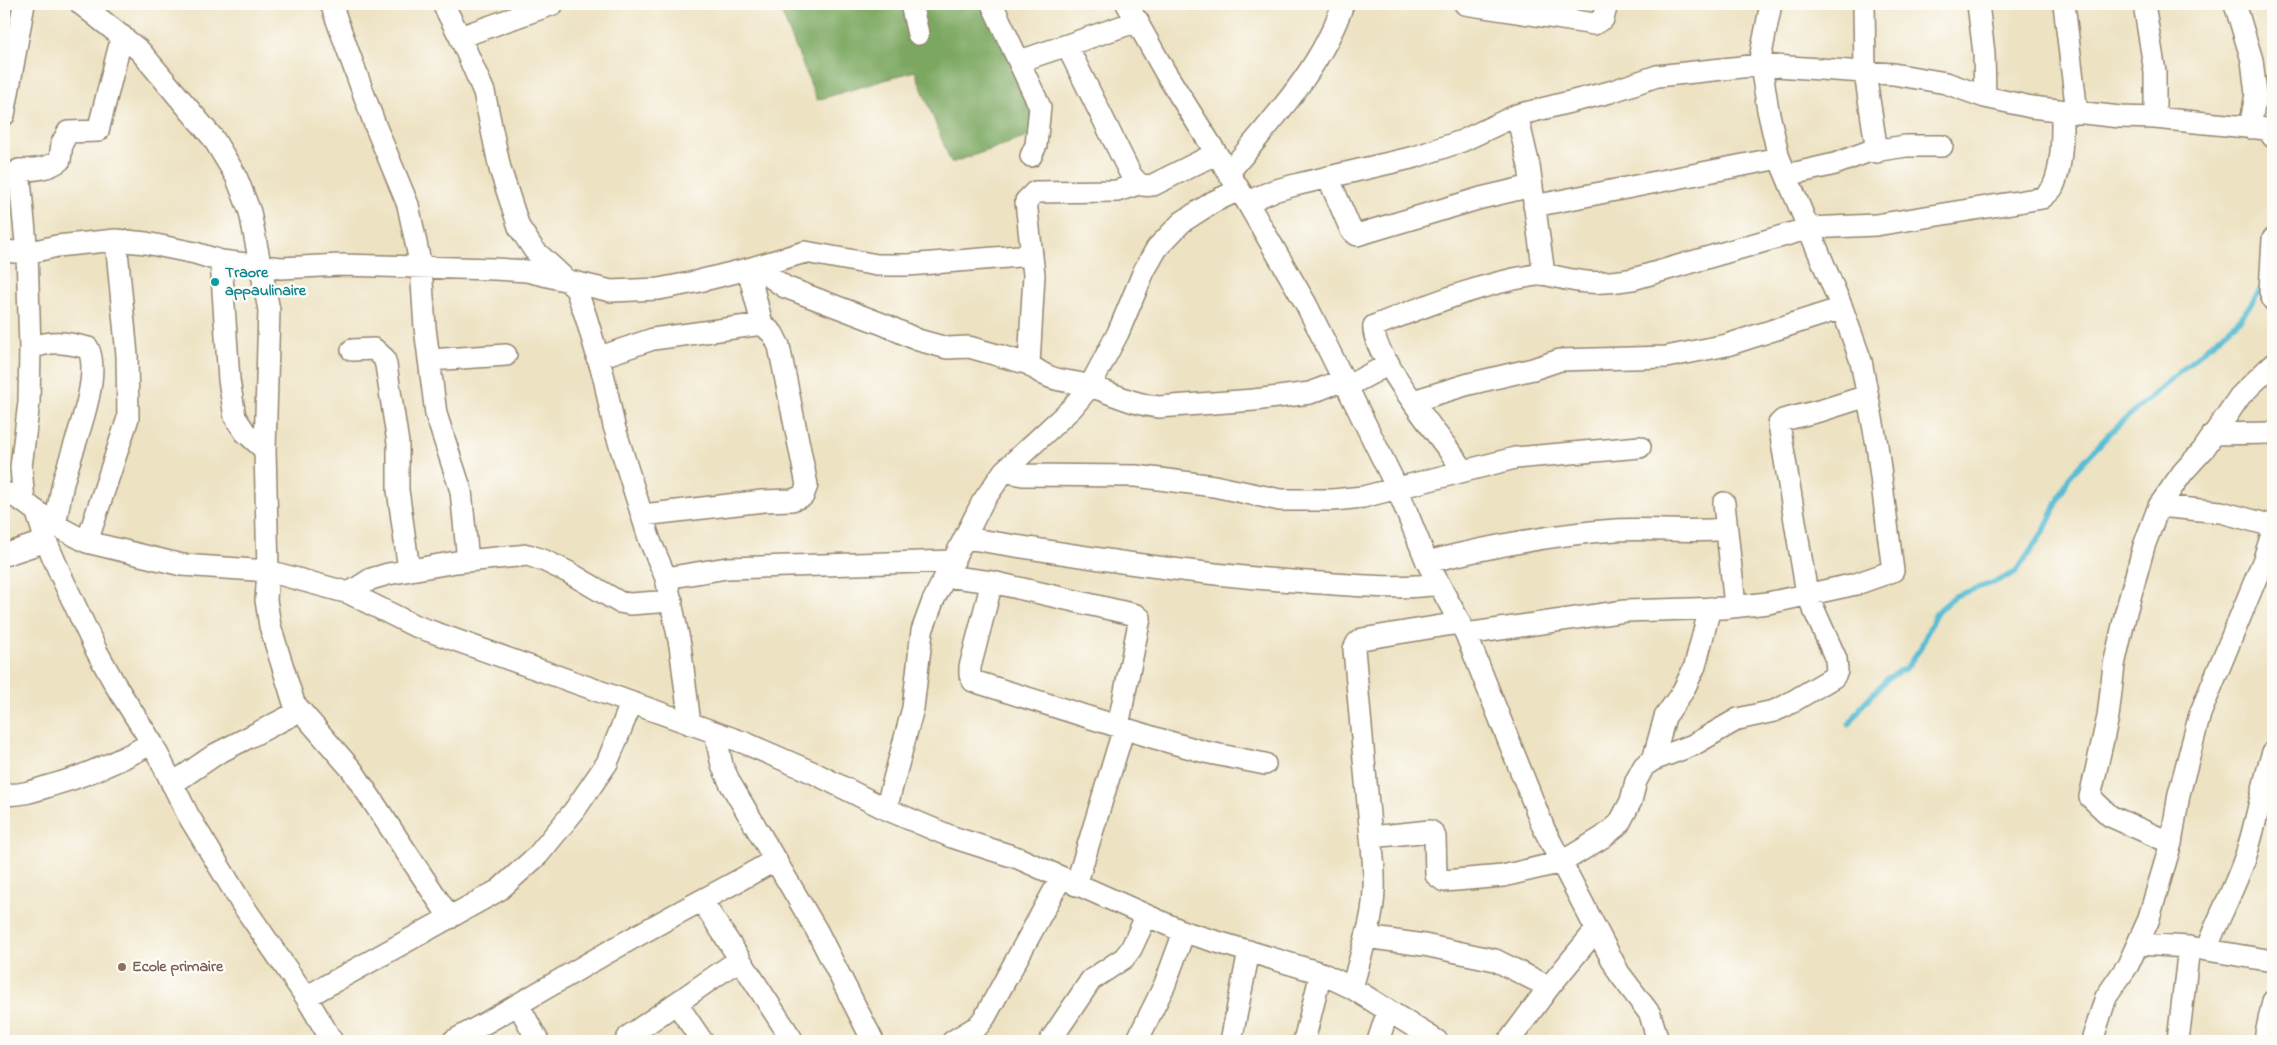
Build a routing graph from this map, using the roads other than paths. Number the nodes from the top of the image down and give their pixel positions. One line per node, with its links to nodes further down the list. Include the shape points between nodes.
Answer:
1 (24, 4): 26 (street)
2 (81, 4): 19 (street)
3 (331, 4): 49 (street, via 408,205)
4 (443, 4): 20 (street)
5 (553, 4): 20 (street)
6 (911, 4): 18 (street)
7 (992, 4): 22 (street)
8 (1343, 4): 39 (street, via 1335,27 1282,108)
9 (1464, 4): 10 (street, via 1594,24 1603,19)
10 (1607, 4)
11 (1771, 4): 36 (street, via 1760,59)
12 (1864, 4): 23 (street)
13 (1978, 4): 24 (street)
14 (2064, 4): 25 (street)
15 (2144, 4): 28 (street, via 2155,72)
16 (2235, 4): 29 (street, via 2252,60 2256,94)
17 (1134, 9): 21 (street); 33 (street, via 1165,72)
18 (918, 34)
19 (122, 36): 35 (street, via 98,131 68,132 62,143 60,160 49,167); 48 (street, via 159,72 213,138 236,176 250,212)
20 (460, 37): 52 (street, via 484,92 500,169 519,227 534,250)
21 (1067, 46): 22 (street); 38 (street)
22 (1020, 61): 34 (street, via 1040,107 1036,145)
23 (1865, 73): 24 (street, via 1946,83); 27 (street, via 1779,65 1682,72); 32 (street)
24 (1985, 96): 25 (street)
25 (2069, 112): 28 (street); 41 (street, via 2053,188 2042,198 1876,225)
26 (4, 115)
27 (1517, 115): 37 (street, via 1439,150); 40 (street)
28 (2155, 118): 29 (street)
29 (2250, 128): 30 (street, via 2267,129)
30 (2273, 137)
31 (1942, 146): 32 (street, via 1906,146)
32 (1878, 152): 36 (street, via 1867,152 1835,164)
33 (1215, 154): 38 (street, via 1153,184); 39 (street)
34 (1031, 156)
35 (11, 166): 45 (street)
36 (1783, 167): 40 (street); 41 (street)
37 (1328, 177): 39 (street, via 1273,191); 40 (street, via 1351,230 1357,235 1482,198)
38 (1138, 184): 46 (street, via 1117,191 1035,192 1026,201)
39 (1238, 188): 64 (street, via 1306,304); 65 (street, via 1182,222 1156,248)
40 (1533, 196): 51 (street)
41 (1810, 228): 51 (street, via 1633,279 1590,283); 54 (street)
42 (2273, 239): 53 (street, via 2270,291)
43 (116, 240): 45 (street, via 57,246); 47 (street, via 146,243); 84 (street, via 126,336 128,418)
44 (4, 251): 45 (street)
45 (27, 253): 56 (street)
46 (1032, 255): 50 (street, via 877,265 805,252); 61 (street, via 1034,275)
47 (221, 261): 48 (street); 71 (street, via 235,417 245,432)
48 (262, 267): 49 (street); 71 (street, via 269,310)
49 (421, 267): 52 (street, via 519,271); 60 (street)
50 (752, 268): 52 (street, via 668,287 631,290 611,291); 55 (street); 61 (street, via 785,288 918,340 947,348 969,347)
51 (1544, 274): 62 (street, via 1502,282 1374,326 1374,335)
52 (565, 279): 59 (street, via 576,289)
53 (2273, 300)
54 (1842, 308): 66 (street, via 1860,361); 67 (street, via 1727,345 1666,357 1560,360)
55 (762, 324): 59 (street, via 653,339); 78 (street, via 774,334 779,346 807,485 803,496 792,500)
56 (30, 348): 75 (street, via 22,467); 82 (street, via 62,342 88,348 92,356 86,409)
57 (352, 350): 89 (street, via 374,349 384,358 386,365 398,443 398,490)
58 (506, 355): 60 (street)
59 (597, 358): 78 (street, via 614,426)
60 (429, 360): 86 (street, via 436,414 461,491)
61 (1029, 364): 65 (street, via 1047,378)
62 (1389, 364): 64 (street); 67 (street)
63 (2273, 364): 69 (street, via 2240,396)
64 (1344, 384): 65 (street, via 1310,393 1170,408 1144,406); 74 (street)
65 (1090, 386): 73 (street, via 1067,414)
66 (1867, 396): 95 (street, via 1783,420 1779,424); 95 (street, via 1877,445 1893,571 1856,584)
67 (1413, 401): 72 (street)
68 (2273, 433): 69 (street)
69 (2213, 434): 77 (street)
70 (1640, 447): 72 (street, via 1515,458)
71 (265, 450): 90 (street)
72 (1464, 470): 74 (street)
73 (1004, 471): 74 (street, via 1023,475 1136,476 1214,486 1280,500 1340,500); 83 (street, via 982,503)
74 (1397, 488): 87 (street)
75 (16, 497): 82 (street)
76 (1724, 503): 80 (street)
77 (2159, 506): 79 (street, via 2221,512); 113 (street, via 2126,612 2090,797 2110,816)
78 (643, 515): 91 (street, via 650,542)
79 (2273, 526)
80 (1726, 529): 87 (street, via 1576,533); 97 (street)
81 (2273, 531): 113 (street, via 2200,714)
82 (51, 533): 84 (street); 85 (street); 105 (street, via 96,650)
83 (965, 538): 88 (street); 93 (street, via 1247,578 1375,588)
84 (87, 542): 90 (street, via 182,565)
85 (4, 555)
86 (468, 562): 89 (street); 96 (street, via 528,555 560,568 619,602)
87 (1427, 562): 93 (street)
88 (950, 568): 91 (street, via 727,568); 92 (street); 111 (street, via 922,631 913,708)
89 (409, 570): 94 (street, via 371,578)
90 (268, 571): 94 (street); 101 (street, via 266,600 270,626 289,690)
91 (666, 578): 96 (street)
92 (992, 582): 103 (street, via 970,667 973,681); 103 (street, via 1140,618)
93 (1440, 584): 99 (street)
94 (349, 593): 100 (street, via 413,625)
95 (1807, 594): 97 (street); 107 (street, via 1836,659 1834,677 1784,706 1738,718 1693,746)
96 (672, 601): 102 (street)
97 (1736, 606): 98 (street)
98 (1710, 608): 99 (street, via 1625,611); 107 (street, via 1695,666 1683,692 1665,717)
99 (1463, 628): 112 (street, via 1362,639 1354,649); 115 (street, via 1544,830)
100 (631, 704): 102 (street); 119 (street, via 607,762 574,811 538,855 499,890)
101 (300, 711): 109 (street, via 216,754); 119 (street, via 352,770)
102 (690, 724): 104 (street)
103 (1121, 727): 108 (street, via 1205,752); 116 (street)
104 (715, 733): 111 (street, via 814,773); 114 (street, via 730,783)
105 (152, 742): 109 (street); 110 (street, via 114,764 81,777 17,795)
106 (2273, 752): 124 (street, via 2246,857)
107 (1653, 760): 115 (street, via 1640,771 1631,802 1619,824)
108 (1265, 764)
109 (172, 784): 131 (street, via 242,904)
110 (4, 794)
111 (886, 809): 116 (street, via 952,837 1018,858)
112 (1371, 837): 115 (street, via 1433,833 1436,875 1444,881 1503,876); 122 (street, via 1376,889)
113 (2170, 843): 123 (street, via 2151,912)
114 (776, 859): 117 (street); 143 (street)
115 (1562, 862): 120 (street)
116 (1068, 881): 118 (street); 144 (street, via 985,1017 978,1026)
117 (702, 900): 126 (street); 134 (street)
118 (1146, 917): 121 (street); 145 (street, via 1131,949 1124,958 1091,980)
119 (450, 918): 131 (street)
120 (1596, 930): 129 (street); 152 (street, via 1619,973 1650,1014)
121 (1184, 932): 125 (street); 146 (street, via 1165,984)
122 (1366, 937): 129 (street, via 1495,960); 130 (street)
123 (2138, 944): 124 (street); 153 (street, via 2106,997)
124 (2198, 949): 127 (street); 154 (street)
125 (1249, 951): 128 (street); 147 (street)
126 (740, 959): 133 (street); 142 (street)
127 (2273, 961)
128 (1321, 973): 130 (street); 148 (street)
129 (1549, 986): 151 (street)
130 (1352, 988): 135 (street)
131 (306, 997): 137 (street)
132 (2273, 1001): 136 (street)
133 (677, 1004): 140 (street); 141 (street)
134 (519, 1006): 138 (street); 139 (street)
135 (1388, 1011): 149 (street); 150 (street)
136 (2266, 1034)
137 (325, 1039)
138 (453, 1041)
139 (538, 1041)
140 (626, 1041)
141 (702, 1041)
142 (793, 1041)
143 (874, 1041)
144 (953, 1041)
145 (1050, 1041)
146 (1137, 1041)
147 (1232, 1041)
148 (1304, 1041)
149 (1378, 1041)
150 (1438, 1041)
151 (1509, 1041)
152 (1658, 1041)
153 (2092, 1041)
154 (2178, 1041)

